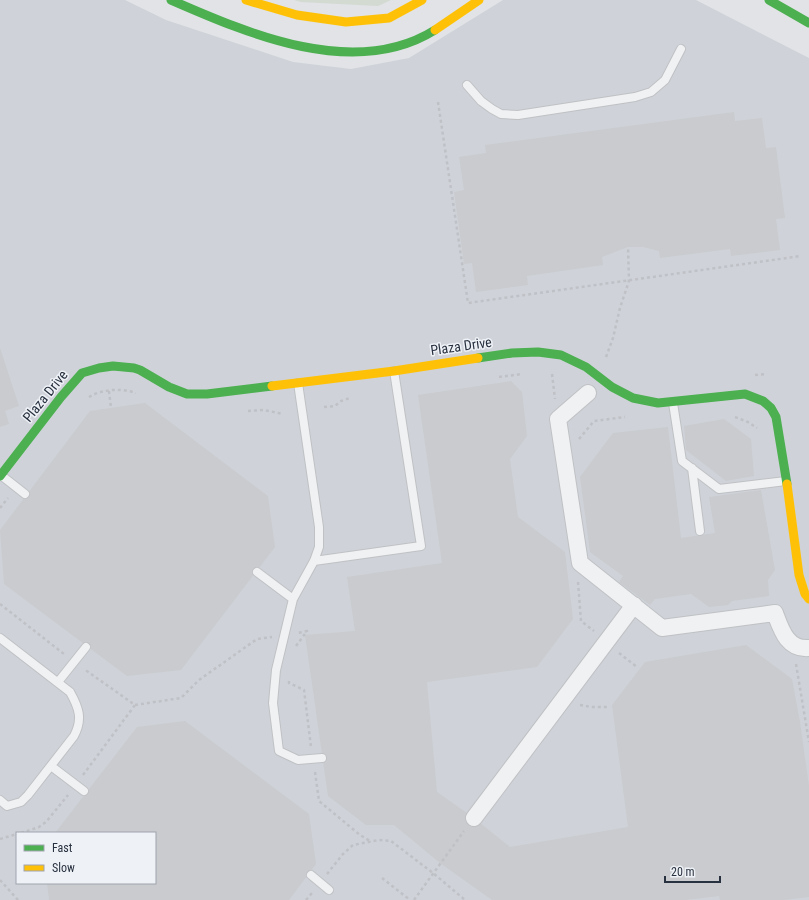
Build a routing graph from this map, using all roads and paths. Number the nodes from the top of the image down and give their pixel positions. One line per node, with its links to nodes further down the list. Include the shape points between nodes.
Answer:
1 (171, 0): 4 (street, via 269,38 302,46 353,53 374,53 415,42)
2 (246, 0): 3 (street, via 298,15 346,22 388,18)
3 (422, 0)
4 (479, 0)
5 (769, 0): 6 (street)
6 (809, 23)
7 (681, 49): 8 (lane, via 665,80 651,92 635,97 518,115 501,114 481,101)
8 (467, 85)
9 (438, 102): 12 (path, via 468,302)
10 (628, 247): 12 (path)
11 (801, 256): 12 (path)
12 (629, 280): 18 (path)
13 (550, 354): 14 (street, Plaza Drive, via 512,353); 17 (path); 18 (street, Plaza Drive, via 561,355)
14 (394, 371): 21 (street, Plaza Drive); 36 (lane, via 421,546)
15 (526, 374): 19 (path)
16 (546, 374): 17 (path)
17 (552, 375): 20 (path); 30 (path)
18 (598, 376): 25 (street, Plaza Drive, via 612,387 634,398 658,403)
19 (497, 377)
20 (559, 378)
21 (298, 382): 32 (street, Plaza Drive, via 207,394 187,394 134,368 113,366 82,373); 36 (lane, via 319,527 319,547)
22 (109, 391): 27 (path)
23 (588, 394): 30 (street)
24 (350, 398): 26 (path, via 335,406)
25 (673, 401): 31 (lane, via 682,460); 33 (street, Plaza Drive, via 745,394 763,401 776,417)
26 (324, 407)
27 (111, 408)
28 (619, 414): 29 (path)
29 (625, 417)
30 (558, 420): 37 (street)
31 (692, 468): 33 (lane, via 719,489); 35 (lane)
32 (0, 475): 34 (lane)
33 (787, 481): 39 (street, Plaza Drive, via 799,576)
34 (25, 494)
35 (700, 531)
36 (314, 561): 40 (lane)
37 (580, 563): 41 (street); 44 (path, via 577,570 581,621)
38 (257, 572): 40 (lane)
39 (809, 599)
40 (293, 600): 42 (lane)
41 (634, 605): 44 (street); 45 (street, via 662,628 774,613 783,636)
42 (284, 636): 48 (path, via 307,631); 53 (path, via 257,639 200,680 181,698); 57 (lane, via 276,670 273,703 279,751 298,760)
43 (0, 638): 51 (lane)
44 (606, 642): 49 (path); 52 (street)
45 (793, 644): 47 (street); 55 (path)
46 (86, 647): 51 (lane)
47 (809, 648)
48 (293, 650)
49 (637, 667)
50 (289, 677): 57 (path, via 289,683 304,690)
51 (58, 682): 58 (lane, via 70,692 77,705 80,725)
52 (564, 697): 54 (path, via 578,704); 61 (street)
53 (135, 705)
54 (607, 708)
55 (809, 742)
56 (322, 758): 57 (lane)
57 (312, 759): 64 (path, via 319,801)
58 (51, 766): 59 (lane); 60 (lane, via 28,796 20,802 7,806)
59 (84, 791)
60 (0, 800)
61 (474, 818): 65 (path)
62 (16, 834): 63 (path)
63 (0, 840)
64 (370, 841): 65 (path, via 390,841); 69 (path, via 353,845)
65 (433, 873): 74 (path); 75 (path)
66 (311, 875): 69 (lane)
67 (382, 878): 73 (path)
68 (0, 880): 71 (path)
69 (320, 882): 70 (lane); 72 (path)
70 (329, 890)
71 (18, 900)
72 (306, 900)
73 (410, 900)
74 (414, 900)
75 (465, 900)

